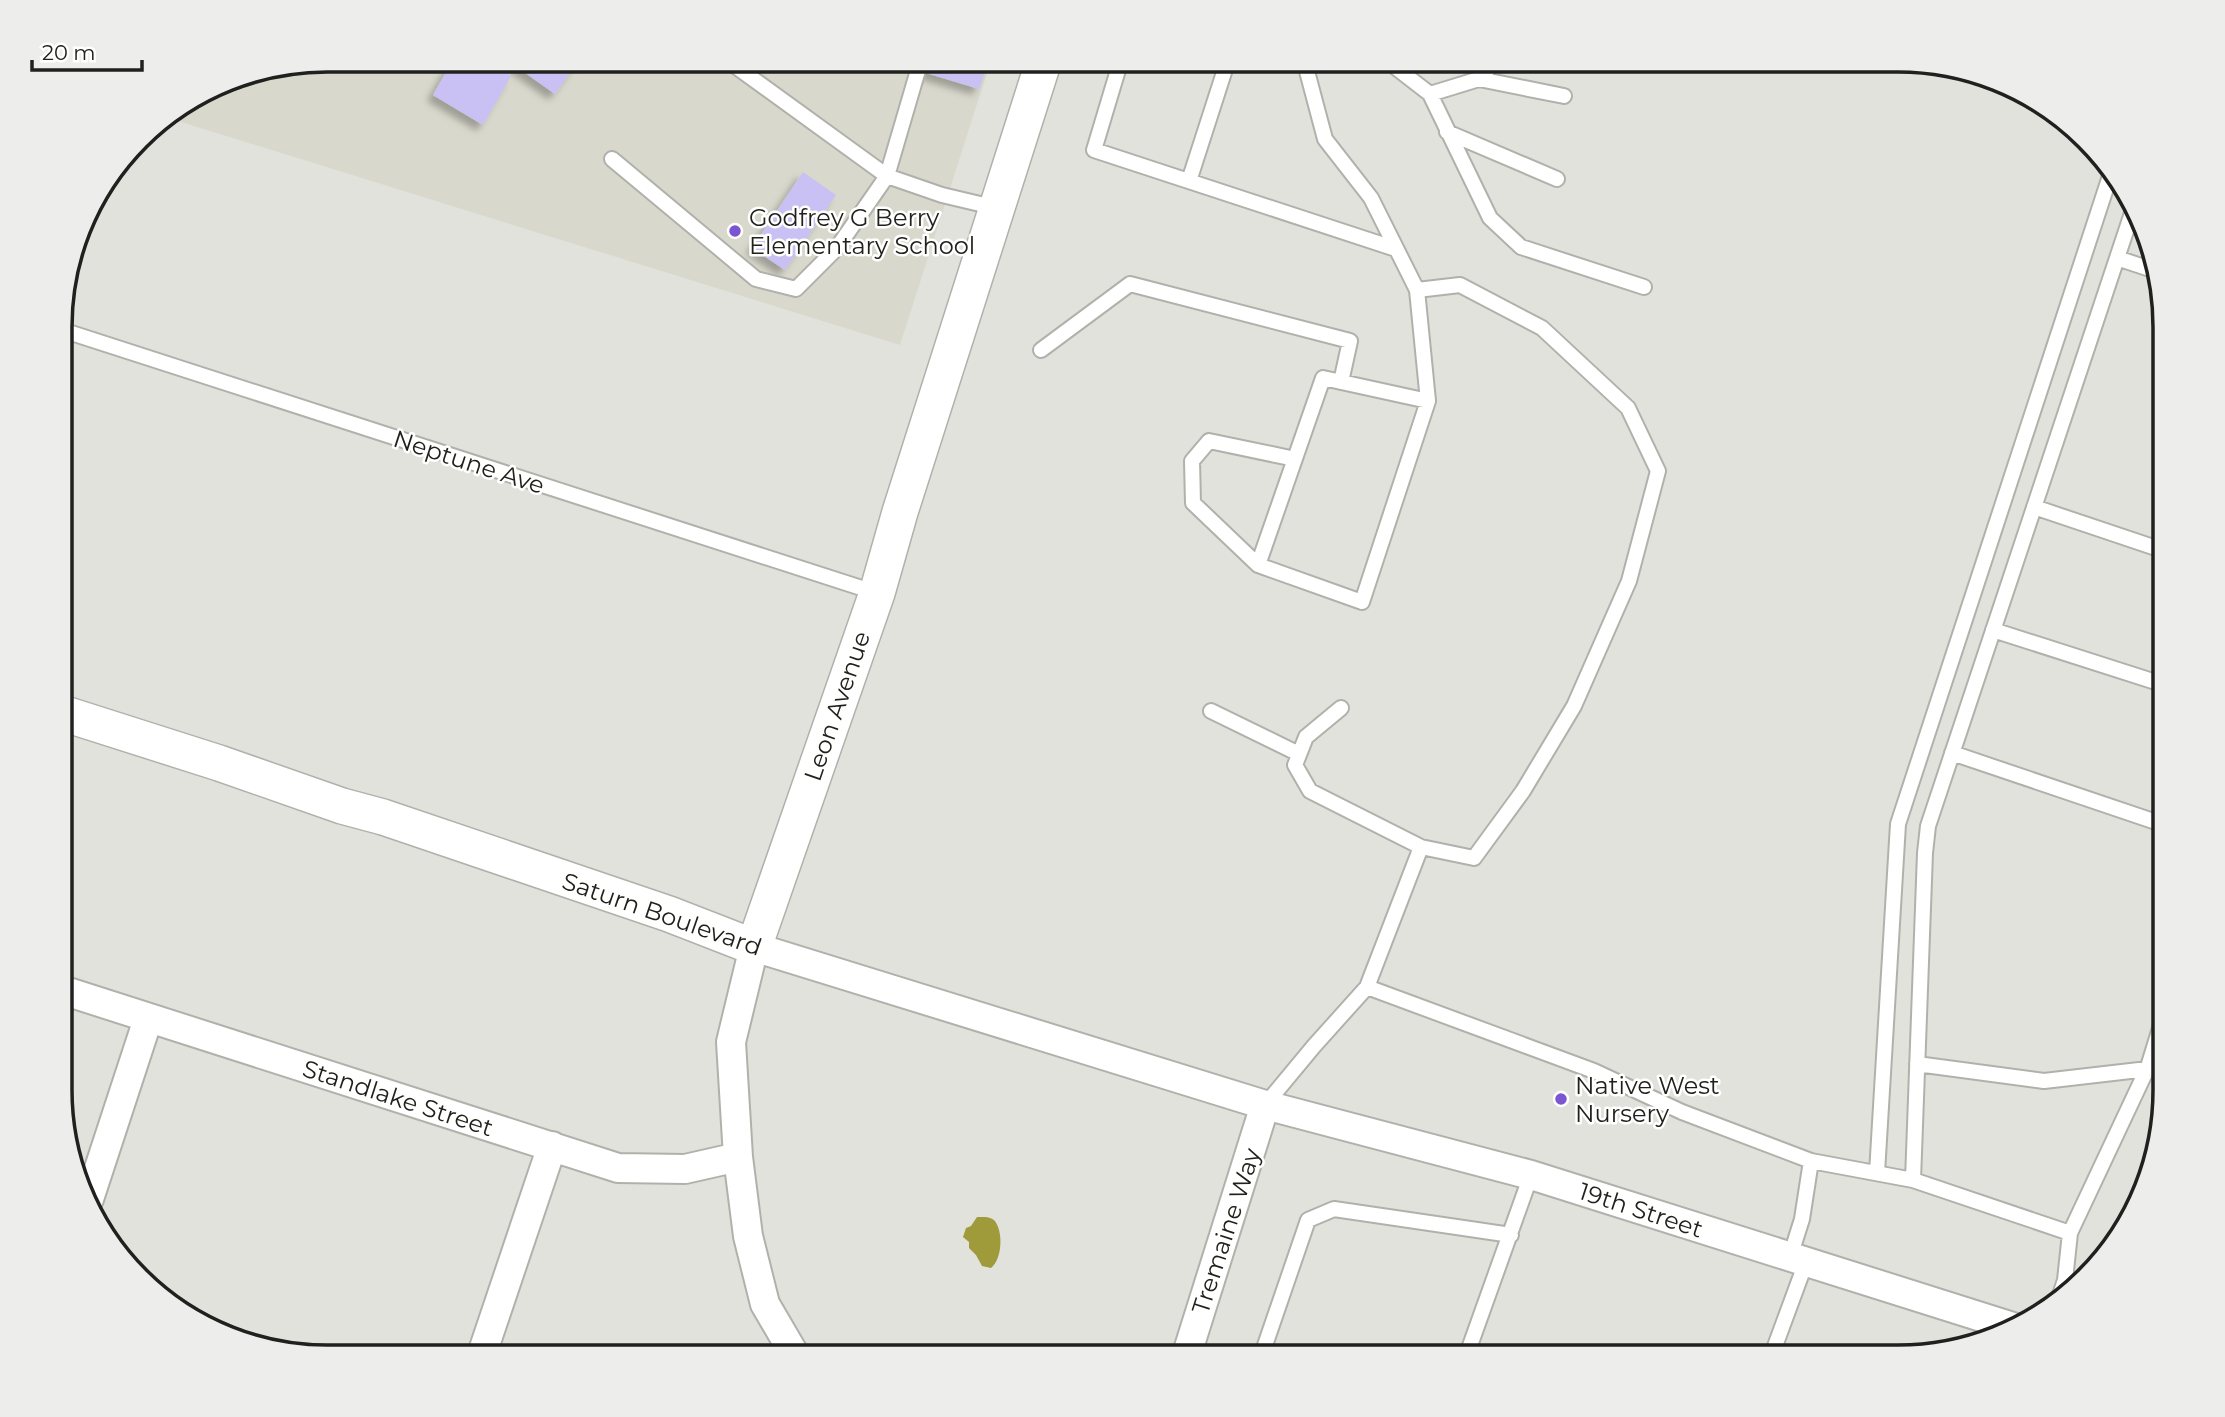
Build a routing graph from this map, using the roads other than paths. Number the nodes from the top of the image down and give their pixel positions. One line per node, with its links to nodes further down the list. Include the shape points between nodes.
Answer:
1 (744, 72): 14 (lane)
2 (917, 72): 14 (lane)
3 (1040, 72): 18 (street, Leon Avenue)
4 (1117, 72): 16 (lane, via 1094,150)
5 (1224, 72): 16 (lane)
6 (1307, 72): 20 (lane, via 1325,139 1371,198)
7 (1402, 72): 10 (lane)
8 (1486, 72): 9 (lane)
9 (1479, 79): 10 (lane); 11 (lane)
10 (1430, 94): 12 (lane)
11 (1564, 96)
12 (1447, 132): 15 (lane); 23 (lane, via 1490,218 1521,247)
13 (612, 159): 14 (lane, via 756,279 796,289 837,248)
14 (887, 176): 18 (lane)
15 (1557, 179)
16 (1189, 181): 20 (lane)
17 (2108, 182): 55 (lane, via 1898,824)
18 (997, 208): 33 (street, Leon Avenue)
19 (2130, 220): 21 (lane)
20 (1396, 249): 24 (lane)
21 (2117, 258): 22 (lane); 30 (lane)
22 (2146, 268)
23 (1644, 287)
24 (1417, 290): 28 (lane); 42 (lane, via 1460,285 1542,328 1628,408 1658,471 1629,580 1574,706 1524,791 1474,858)
25 (72, 333): 33 (lane, Neptune Ave)
26 (1041, 350): 27 (lane, via 1130,284 1350,341)
27 (1341, 382): 28 (lane); 29 (lane, via 1323,379)
28 (1429, 401): 32 (lane, via 1362,602)
29 (1295, 459): 32 (lane); 32 (lane, via 1209,441 1192,461 1193,503)
30 (2034, 507): 31 (lane); 34 (lane)
31 (2153, 547)
32 (1258, 565)
33 (877, 593): 43 (street, Leon Avenue)
34 (1993, 630): 35 (lane); 39 (lane)
35 (2153, 681)
36 (1341, 708): 40 (lane, via 1306,737)
37 (1211, 710): 40 (lane)
38 (72, 716): 43 (street, Saturn Boulevard, via 383,817)
39 (1952, 753): 41 (lane); 48 (lane, via 1926,839)
40 (1300, 754): 42 (lane, via 1295,765 1310,791)
41 (2153, 821)
42 (1421, 847): 44 (lane)
43 (754, 947): 51 (street, Saturn Boulevard); 53 (street, Leon Avenue, via 732,1042)
44 (1367, 987): 51 (lane); 54 (lane, via 1594,1071 1682,1112)
45 (72, 993): 46 (street, Standlake Street)
46 (148, 1019): 52 (street, Standlake Street); 58 (street)
47 (2153, 1051): 49 (lane)
48 (1917, 1064): 49 (lane, via 2044,1081); 57 (lane)
49 (2148, 1067): 50 (lane); 59 (lane)
50 (2153, 1067)
51 (1265, 1105): 56 (street, 19th Street); 66 (street, Tremaine Way)
52 (552, 1146): 53 (street, Standlake Street, via 618,1168 684,1169); 64 (street)
53 (738, 1157): 65 (street, Leon Avenue, via 748,1236 765,1304)
54 (1811, 1161): 55 (lane); 61 (lane)
55 (1877, 1173): 57 (lane)
56 (1531, 1175): 60 (lane); 61 (street, 19th Street)
57 (1913, 1180): 59 (lane)
58 (92, 1190)
59 (2070, 1233): 62 (lane)
60 (1511, 1236): 67 (lane, via 1334,1209 1308,1220); 68 (lane)
61 (1798, 1259): 63 (street, 19th Street); 69 (lane)
62 (2064, 1284)
63 (2002, 1323)
64 (485, 1345)
65 (789, 1345)
66 (1190, 1345)
67 (1265, 1345)
68 (1470, 1345)
69 (1774, 1345)

